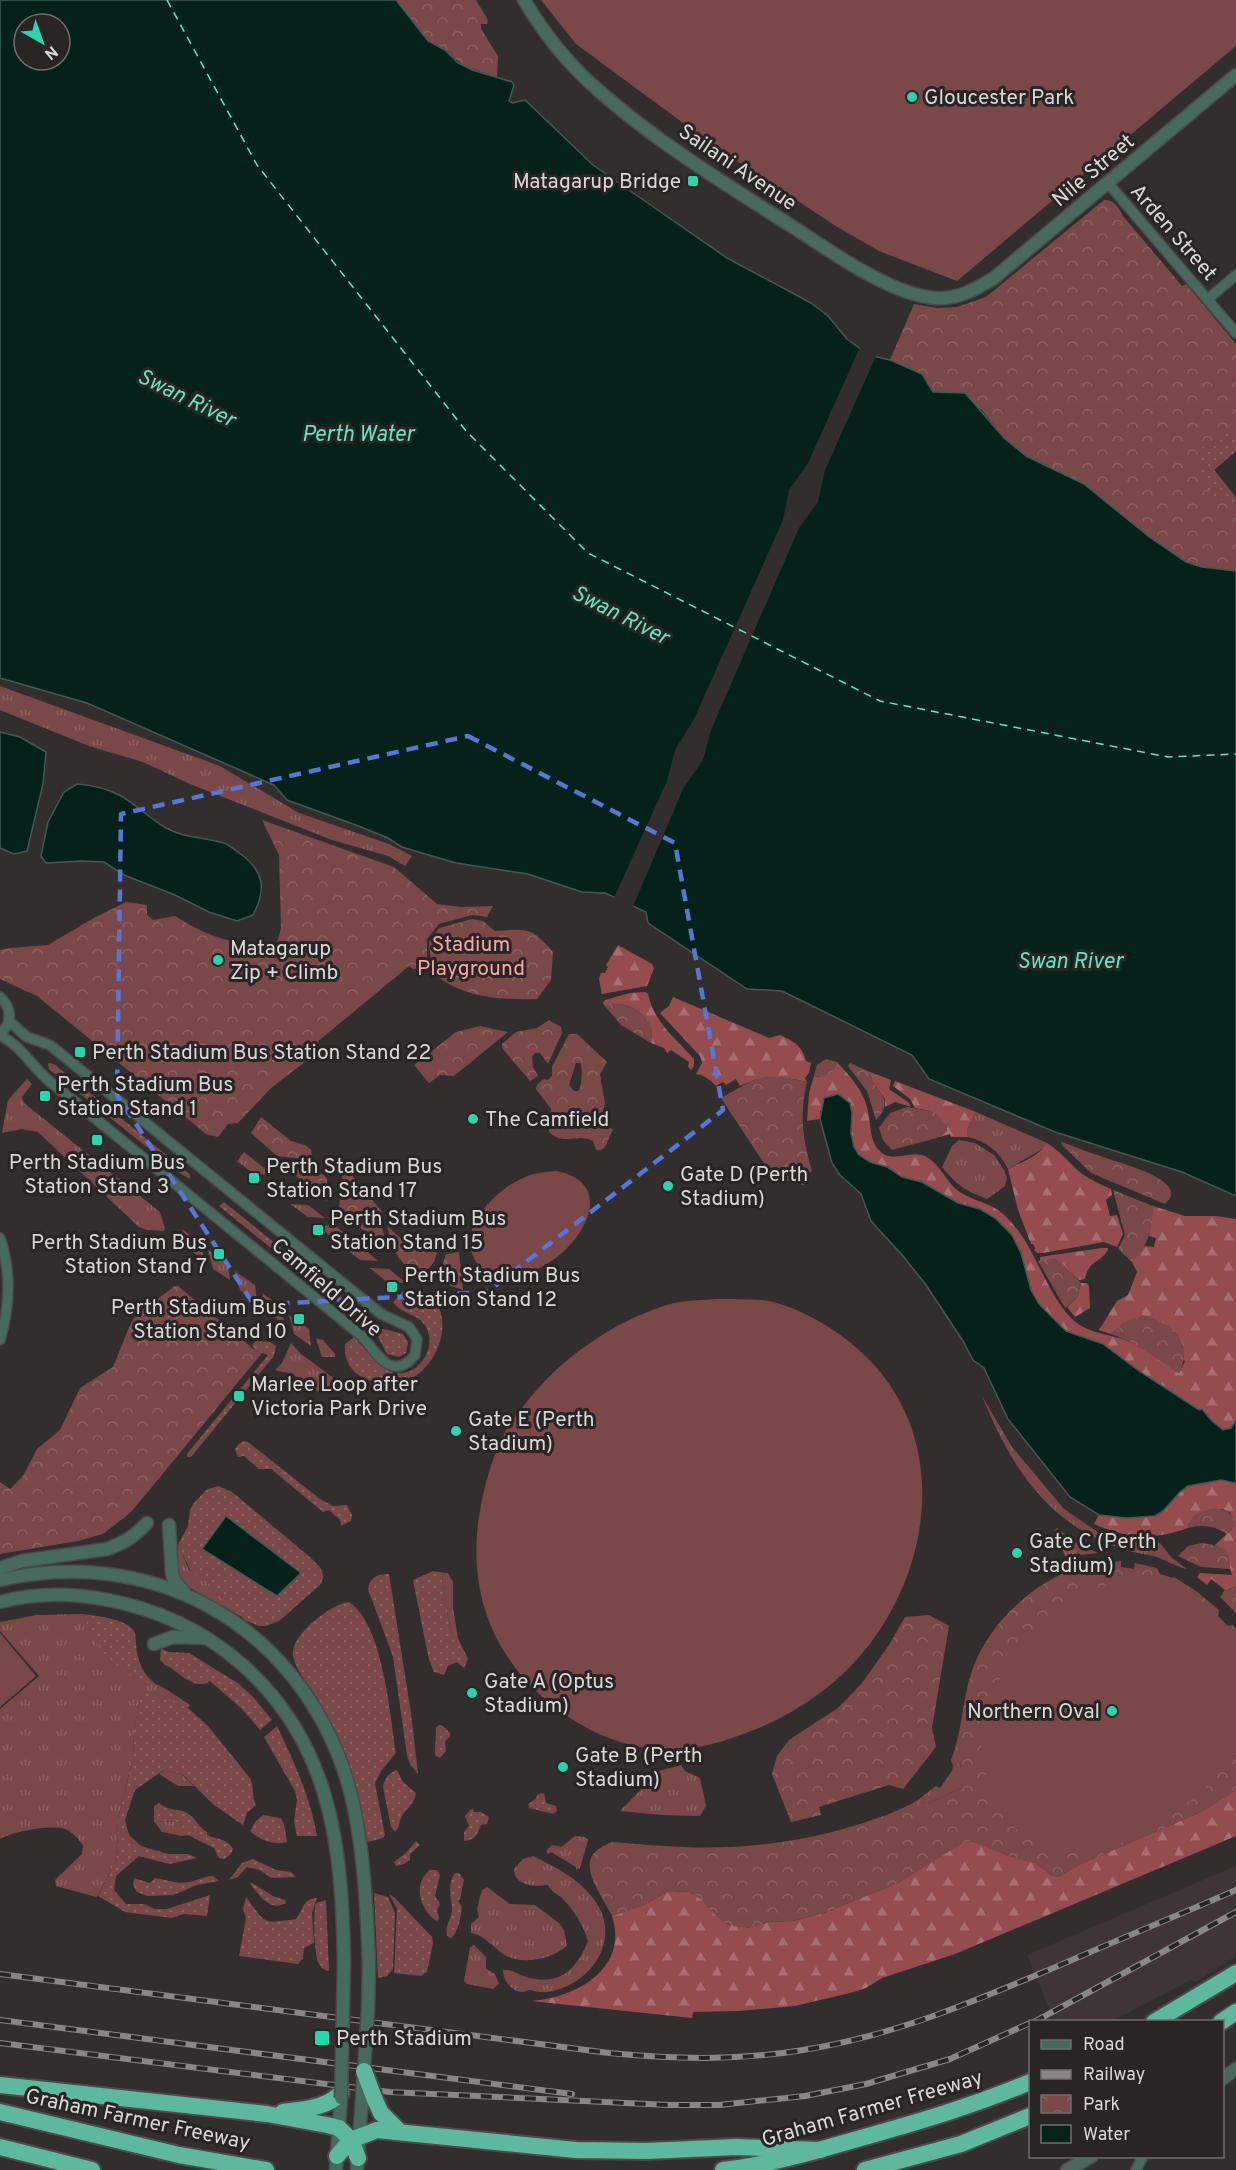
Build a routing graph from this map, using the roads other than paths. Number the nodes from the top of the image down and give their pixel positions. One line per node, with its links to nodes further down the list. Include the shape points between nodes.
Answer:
1 (524, 0): 5 (street, Sailani Avenue, via 553,43 598,90 718,180 901,290 935,298)
2 (1236, 75): 3 (street, Nile Street)
3 (1107, 183): 5 (street, Nile Street, via 994,278); 6 (street, Arden Street)
4 (1236, 275): 6 (street)
5 (972, 291)
6 (1208, 299): 7 (street, Arden Street)
7 (1236, 333)
8 (0, 997): 9 (street, via 8,1008)
9 (9, 1021): 10 (street); 10 (street, Camfield Drive, via 27,1037 50,1045 381,1314 408,1327 417,1339 410,1361 396,1366 382,1361 363,1336 48,1080 17,1045)
10 (0, 1035)
11 (0, 1238): 12 (street, via 8,1286)
12 (0, 1340)
13 (147, 1523): 15 (street, via 130,1539 107,1549 22,1561)
14 (169, 1525): 17 (street, via 172,1574)
15 (0, 1568)
16 (0, 1580): 17 (street, via 61,1570 105,1572 148,1581)
17 (186, 1595): 23 (street, bridge, via 250,1633 287,1670 304,1692 342,1766 358,1838 365,1897 369,1967)
18 (0, 1602): 19 (street, via 52,1595 93,1597 152,1611)
19 (207, 1638): 20 (street, via 173,1637); 26 (street, bridge, via 235,1657 266,1688 296,1730 321,1784 342,1899 345,1963)
20 (154, 1644)
21 (1236, 1973): 22 (highway)
22 (1157, 2020)
23 (364, 2071): 27 (highway, bridge)
24 (1029, 2082): 34 (highway, Graham Farmer Freeway, via 916,2123)
25 (0, 2085): 29 (highway)
26 (339, 2096): 29 (highway, via 322,2106); 32 (street)
27 (368, 2100): 31 (highway); 32 (street)
28 (0, 2112): 39 (highway, Graham Farmer Freeway, via 179,2155)
29 (267, 2114): 32 (highway)
30 (1029, 2116): 41 (highway, via 961,2144)
31 (400, 2132): 32 (highway, via 377,2130); 34 (highway, via 576,2150)
32 (349, 2135): 36 (highway); 37 (highway)
33 (0, 2147): 38 (highway)
34 (821, 2150): 40 (highway, Graham Farmer Freeway)
35 (1090, 2158): 42 (street)
36 (336, 2163)
37 (357, 2164)
38 (92, 2170)
39 (266, 2170)
40 (723, 2170)
41 (865, 2170)
42 (1067, 2170)

